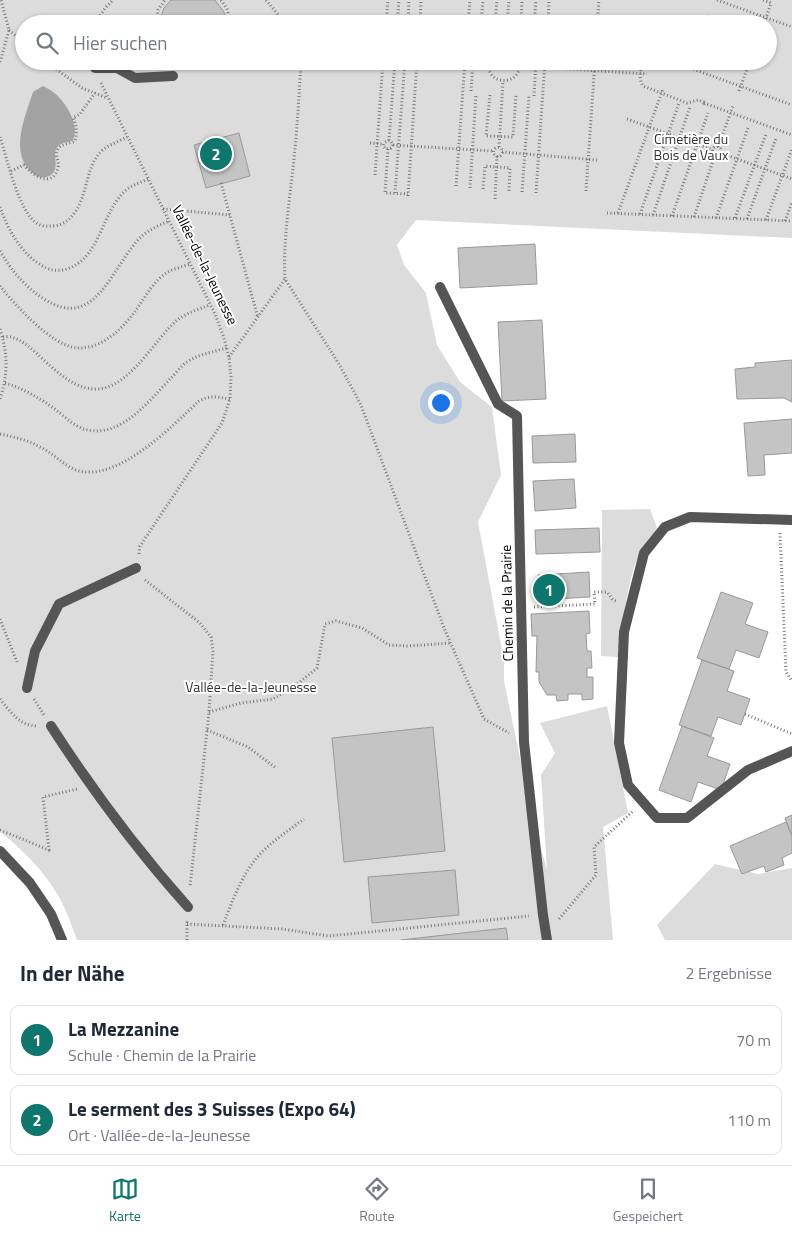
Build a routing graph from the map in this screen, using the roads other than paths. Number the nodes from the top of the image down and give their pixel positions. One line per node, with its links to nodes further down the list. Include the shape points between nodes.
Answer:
1 (121, 70): 2 (street, via 135,78)
2 (173, 76)
3 (440, 287): 11 (street, Chemin de la Prairie, via 498,404 516,416 524,742)
4 (792, 520): 8 (street, via 690,518 665,527 644,553 624,632 619,743 628,785 657,818 687,818 748,770)
5 (136, 568): 6 (street, via 59,604 35,651)
6 (27, 688)
7 (51, 726): 10 (street, via 90,786 151,866)
8 (792, 751)
9 (0, 851): 12 (street, via 30,883 51,914)
10 (188, 907)
11 (546, 938)
12 (62, 940)

